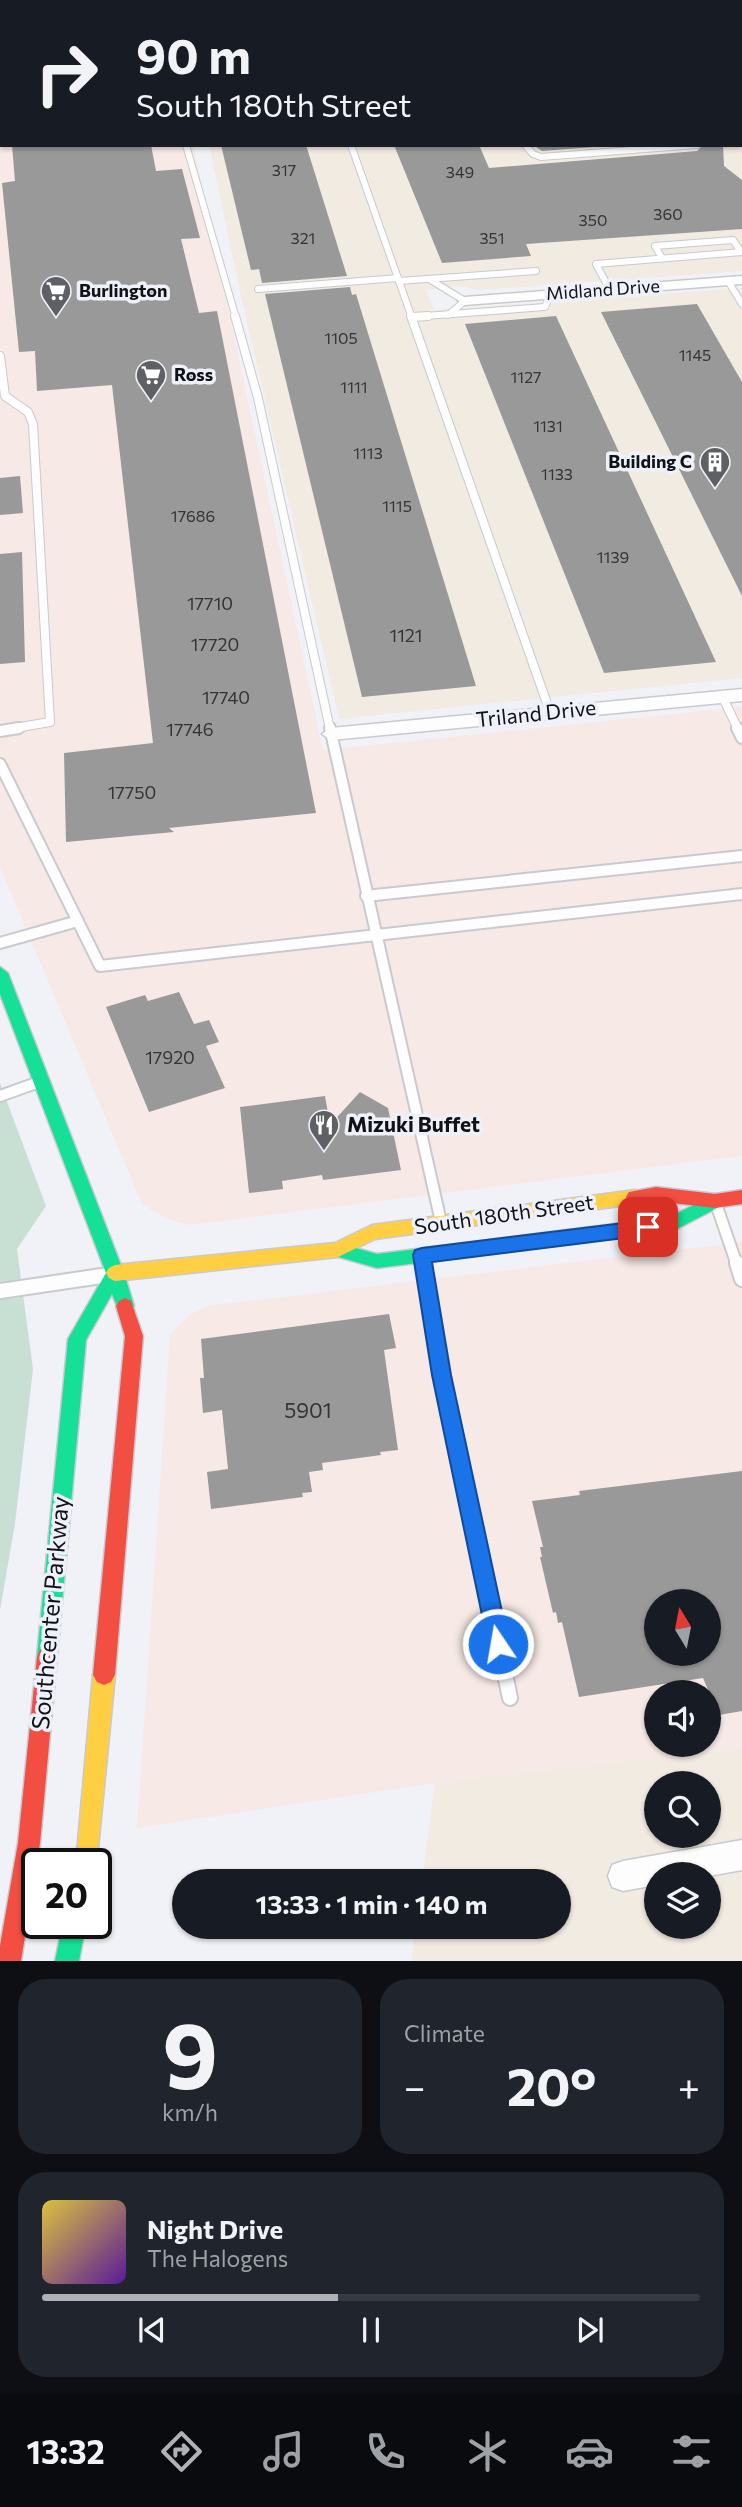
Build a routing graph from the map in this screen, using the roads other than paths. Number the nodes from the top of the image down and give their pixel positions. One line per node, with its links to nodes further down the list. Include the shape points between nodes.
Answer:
1 (187, 147): 25 (lane, via 209,236 244,339)
2 (352, 147): 9 (lane)
3 (527, 147): 4 (lane, via 533,154 551,157)
4 (673, 147)
5 (742, 252): 6 (lane); 6 (lane, via 733,240 655,246)
6 (662, 258): 12 (lane, via 596,264)
7 (536, 271): 8 (lane)
8 (429, 279): 9 (lane); 14 (lane)
9 (398, 280): 11 (lane); 17 (lane)
10 (735, 280): 12 (street, Midland Drive); 15 (lane)
11 (258, 289)
12 (610, 290): 13 (street, Midland Drive)
13 (551, 295): 14 (street, Midland Drive); 16 (lane, via 545,307)
14 (465, 301): 16 (lane)
15 (742, 304)
16 (448, 314): 17 (lane)
17 (412, 317): 23 (lane)
18 (0, 356): 19 (lane, via 5,396)
19 (13, 403): 20 (lane); 24 (lane, via 28,412 33,424 50,722)
20 (0, 404)
21 (722, 695): 22 (street, Triland Drive); 23 (street, Triland Drive); 26 (lane)
22 (742, 695)
23 (550, 712): 25 (street, Triland Drive)
24 (0, 731)
25 (331, 734): 30 (lane)
26 (742, 738)
27 (0, 764): 31 (lane)
28 (742, 856): 30 (lane)
29 (742, 894): 32 (lane)
30 (366, 897): 32 (lane)
31 (78, 921): 32 (lane, via 100,966); 33 (lane)
32 (375, 936): 39 (lane)
33 (0, 943)
34 (0, 973): 35 (main road)
35 (41, 1081): 36 (lane); 42 (main road)
36 (0, 1096)
37 (742, 1197): 38 (main road, South 180th Street)
38 (715, 1201): 39 (main road, South 180th Street, via 656,1194); 41 (main road, South 180th Street, via 673,1224); 43 (lane)
39 (442, 1224): 40 (main road, South 180th Street, via 372,1232)
40 (338, 1250): 41 (main road, South 180th Street, via 377,1261); 42 (main road, South 180th Street)
41 (422, 1255): 45 (lane, via 442,1375)
42 (115, 1273): 44 (lane); 46 (main road, via 135,1336); 50 (main road, Southcenter Parkway, via 77,1339 29,1843)
43 (742, 1279)
44 (0, 1292)
45 (510, 1698)
46 (88, 1848)
47 (742, 1855): 48 (street)
48 (622, 1876)
49 (72, 1939): 51 (main road)
50 (9, 1961)
51 (67, 1961)

